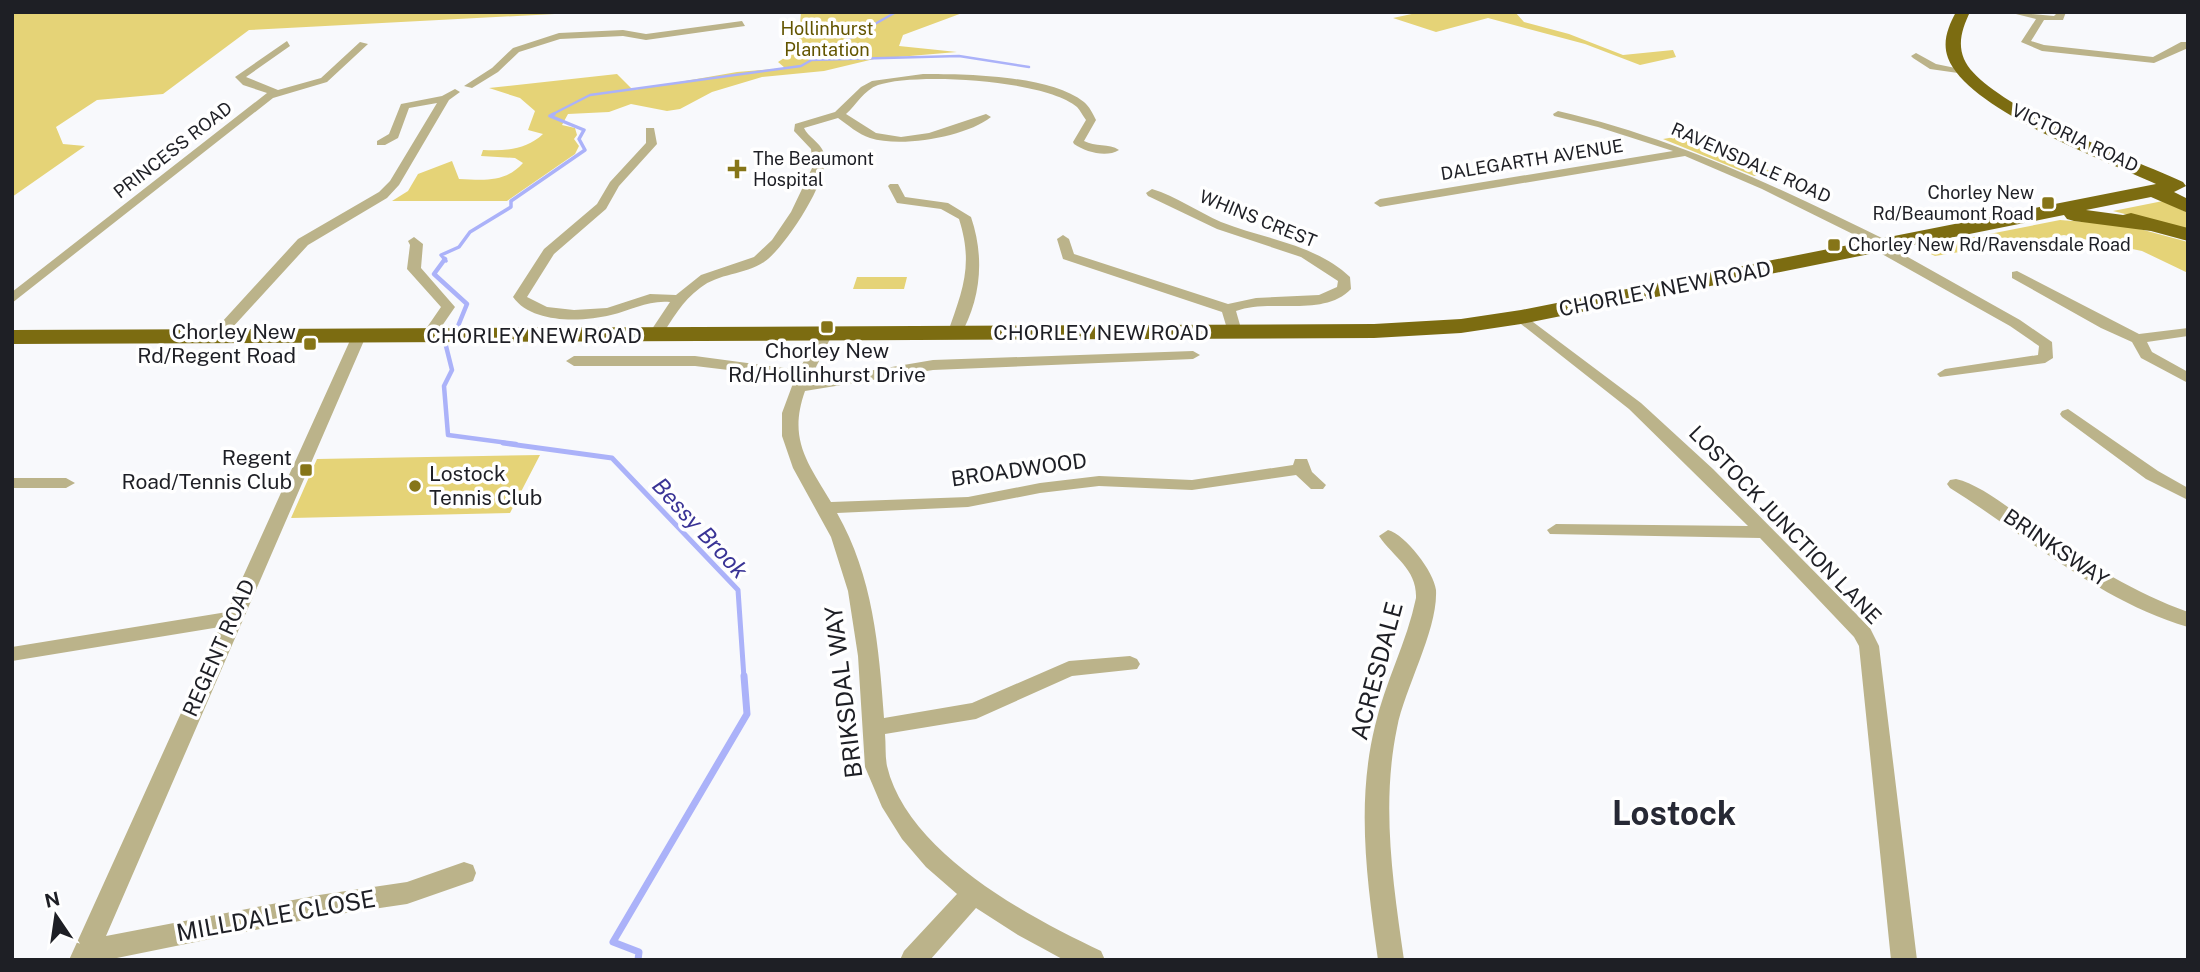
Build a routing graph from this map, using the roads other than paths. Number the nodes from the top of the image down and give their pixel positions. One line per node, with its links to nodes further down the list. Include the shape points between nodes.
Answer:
1 (1963, 12): 10 (highway, VICTORIA ROAD, via 1950,45)
2 (2012, 12): 4 (street)
3 (2062, 12): 4 (street, via 2058,18)
4 (2040, 17): 8 (street, via 2026,42 2042,48 2154,60)
5 (742, 24): 12 (street, via 646,37 537,33 534,37 539,41 511,53 469,86 448,89)
6 (288, 43): 11 (street, via 240,78)
7 (363, 44): 11 (street, PRINCESS ROAD, via 324,80)
8 (2188, 45)
9 (1918, 56): 10 (street, via 1933,67)
10 (1965, 71): 21 (highway, VICTORIA ROAD, via 2013,110)
11 (276, 93): 34 (street, PRINCESS ROAD)
12 (450, 95): 17 (street, via 405,106 394,136); 45 (street, via 395,183 383,195 303,242)
13 (839, 114): 15 (street, via 874,136 900,138 927,136); 18 (street, via 865,88 883,81 927,75 981,78 1058,93 1082,104 1091,120 1078,142 1090,149); 35 (street, via 799,126 820,156 820,171 766,256 706,278)
14 (1558, 114): 19 (street, RAVENSDALE ROAD, via 1626,129)
15 (986, 117)
16 (650, 130): 35 (street, via 652,144 614,184 602,206 549,252 520,297 524,305 536,310 583,314 654,298)
17 (381, 144)
18 (1113, 150)
19 (1690, 151): 24 (street, DALEGARTH AVENUE); 32 (street, RAVENSDALE ROAD)
20 (894, 186): 41 (street, via 899,200 944,206 965,217 977,264)
21 (2176, 186): 22 (highway, CHORLEY NEW ROAD)
22 (2153, 190): 25 (highway, CHORLEY NEW ROAD); 26 (highway)
23 (1152, 193): 37 (street, WHINS CREST, via 1219,225 1293,250 1345,280 1344,289 1329,296 1254,301)
24 (1380, 202)
25 (2084, 204): 27 (highway, CHORLEY NEW ROAD); 28 (highway)
26 (2188, 207)
27 (2036, 214): 28 (highway); 32 (highway, CHORLEY NEW ROAD)
28 (2150, 225): 29 (highway)
29 (2188, 235)
30 (1063, 239): 37 (street, via 1068,256)
31 (413, 240): 43 (street, via 417,244 414,269 448,307)
32 (1881, 246): 36 (highway, CHORLEY NEW ROAD); 49 (street, RAVENSDALE ROAD, via 2047,345 2045,358)
33 (2013, 274): 46 (street, via 2054,293 2096,322)
34 (12, 299)
35 (678, 299): 39 (street)
36 (1521, 317): 37 (highway, CHORLEY NEW ROAD, via 1413,330); 60 (street, LOSTOCK JUNCTION LANE, via 1635,406)
37 (1232, 321): 41 (highway, CHORLEY NEW ROAD)
38 (2188, 332): 46 (street)
39 (655, 335): 40 (highway, CHORLEY NEW ROAD); 43 (highway, CHORLEY NEW ROAD)
40 (825, 335): 41 (highway, CHORLEY NEW ROAD); 51 (street, BRIKSDAL WAY)
41 (954, 335)
42 (359, 336): 43 (highway, CHORLEY NEW ROAD); 45 (highway, CHORLEY NEW ROAD); 62 (street, REGENT ROAD)
43 (428, 336)
44 (12, 337): 45 (highway, CHORLEY NEW ROAD)
45 (216, 337)
46 (2138, 339): 50 (street, via 2146,355)
47 (1192, 355): 51 (street, via 1171,361 933,365)
48 (584, 364): 51 (street, via 695,361)
49 (1945, 374)
50 (2188, 378)
51 (802, 381): 58 (street, BRIKSDAL WAY, via 789,424 798,466)
52 (2068, 414): 57 (street, via 2152,475)
53 (12, 483): 55 (street)
54 (1953, 483): 63 (street, BRINKSWAY, via 2009,515 2048,547 2151,614)
55 (66, 484)
56 (1317, 485): 58 (street, BROADWOOD, via 1301,466 1192,485 1099,481 968,502)
57 (2188, 495)
58 (826, 508): 66 (street, BRIKSDAL WAY, via 858,591)
59 (1556, 530): 60 (street)
60 (1764, 532): 73 (street, LOSTOCK JUNCTION LANE, via 1863,633 1869,646)
61 (1388, 536): 72 (street, ACRESDALE, via 1417,566 1427,589 1385,725 1376,785 1377,856)
62 (232, 618): 64 (street); 69 (street, REGENT ROAD)
63 (2188, 620)
64 (12, 654)
65 (1130, 664): 66 (street, via 1069,669 976,711)
66 (872, 728): 68 (street, BRIKSDAL WAY, via 882,787 933,857)
67 (464, 873): 69 (street, MILLDALE CLOSE, via 407,893 319,906)
68 (973, 894): 70 (street); 71 (street, BRIKSDAL WAY, via 1041,937)
69 (84, 956)
70 (913, 960)
71 (1092, 960)
72 (1391, 960)
73 (1904, 960)

